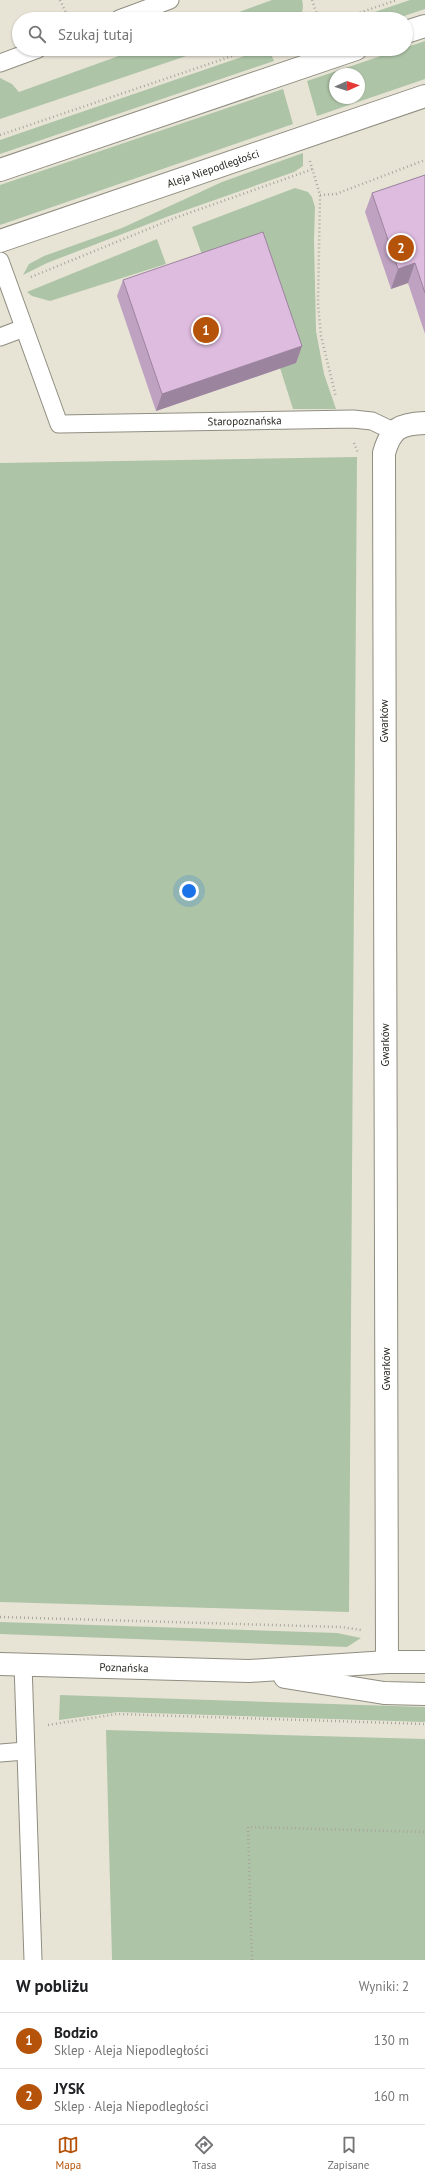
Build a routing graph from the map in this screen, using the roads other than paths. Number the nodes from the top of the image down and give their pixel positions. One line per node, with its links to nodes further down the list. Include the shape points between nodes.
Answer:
1 (170, 0): 2 (lane)
2 (138, 12)
3 (425, 26): 4 (street)
4 (413, 30)
5 (19, 56): 7 (lane)
6 (335, 56): 9 (street)
7 (0, 63)
8 (425, 96): 10 (street, Aleja Niepodległości)
9 (0, 170)
10 (0, 241)
11 (0, 261): 12 (lane)
12 (24, 328): 13 (lane); 15 (lane, Staropoznańska, via 59,424 344,420 372,421)
13 (0, 337)
14 (425, 422): 15 (street, via 402,425)
15 (394, 431): 16 (street, Gwarków, via 384,453)
16 (387, 1662): 17 (street, Poznańska); 20 (street, Poznańska)
17 (425, 1662)
18 (0, 1664): 19 (street, Poznańska)
19 (23, 1664): 20 (street, Poznańska); 22 (lane)
20 (249, 1672): 21 (street, Poznańska, via 384,1693)
21 (425, 1694)
22 (25, 1751): 23 (lane); 24 (lane)
23 (0, 1752)
24 (33, 1960)

